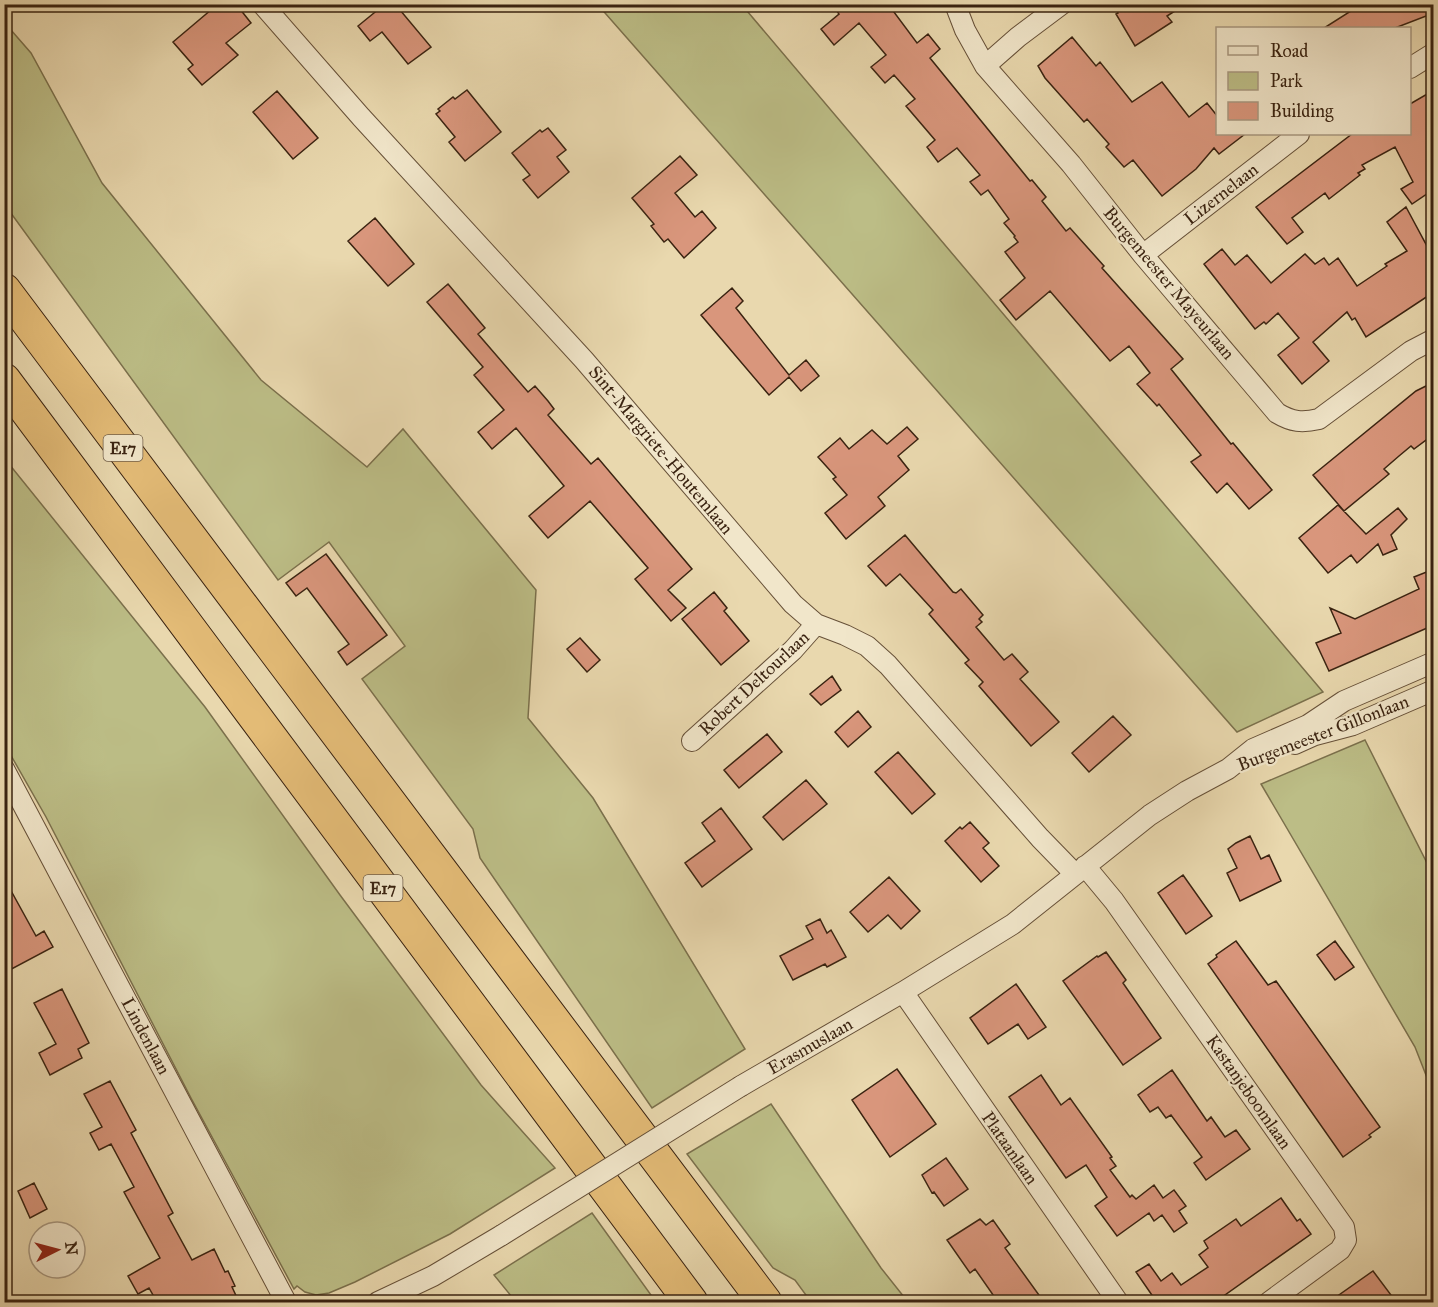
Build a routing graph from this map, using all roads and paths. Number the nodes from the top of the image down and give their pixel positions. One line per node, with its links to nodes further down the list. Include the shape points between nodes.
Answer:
1 (262, 4): 12 (street, Sint-Margriete-Houtemlaan, via 584,360 793,604)
2 (955, 4): 5 (street, Burgemeester Mayeurlaan)
3 (1062, 4): 5 (street)
4 (1434, 53): 6 (street)
5 (985, 66): 8 (street, Burgemeester Mayeurlaan, via 1071,164)
6 (1411, 67)
7 (1298, 135): 8 (street, Lizernelaan)
8 (1143, 255): 10 (street, Burgemeester Mayeurlaan, via 1277,413 1287,419 1303,423 1319,418 1411,351)
9 (4, 290): 23 (highway, E17)
10 (1434, 339)
11 (4, 380): 22 (highway, E17)
12 (816, 624): 15 (street, Robert Deltourlaan, via 793,650); 18 (street, Sint-Margriete-Houtemlaan, via 867,646 888,665 1040,838)
13 (1434, 662): 16 (street, Burgemeester Gillonlaan, via 1344,701 1308,725 1254,749)
14 (1434, 690): 16 (street, Burgemeester Gillonlaan, via 1353,725 1315,735)
15 (692, 741)
16 (1228, 769): 18 (street, Erasmuslaan, via 1150,815)
17 (4, 770): 20 (street, Lindenlaan)
18 (1080, 870): 19 (street, Erasmuslaan, via 1013,924); 25 (street, Kastanjeboomlaan, via 1119,906 1344,1227 1346,1240 1340,1250)
19 (903, 992): 21 (street, Erasmuslaan, bridge, via 741,1086 433,1276); 24 (street, Plataanlaan)
20 (286, 1302)
21 (378, 1302)
22 (691, 1302)
23 (765, 1302)
24 (1118, 1302)
25 (1269, 1302)

